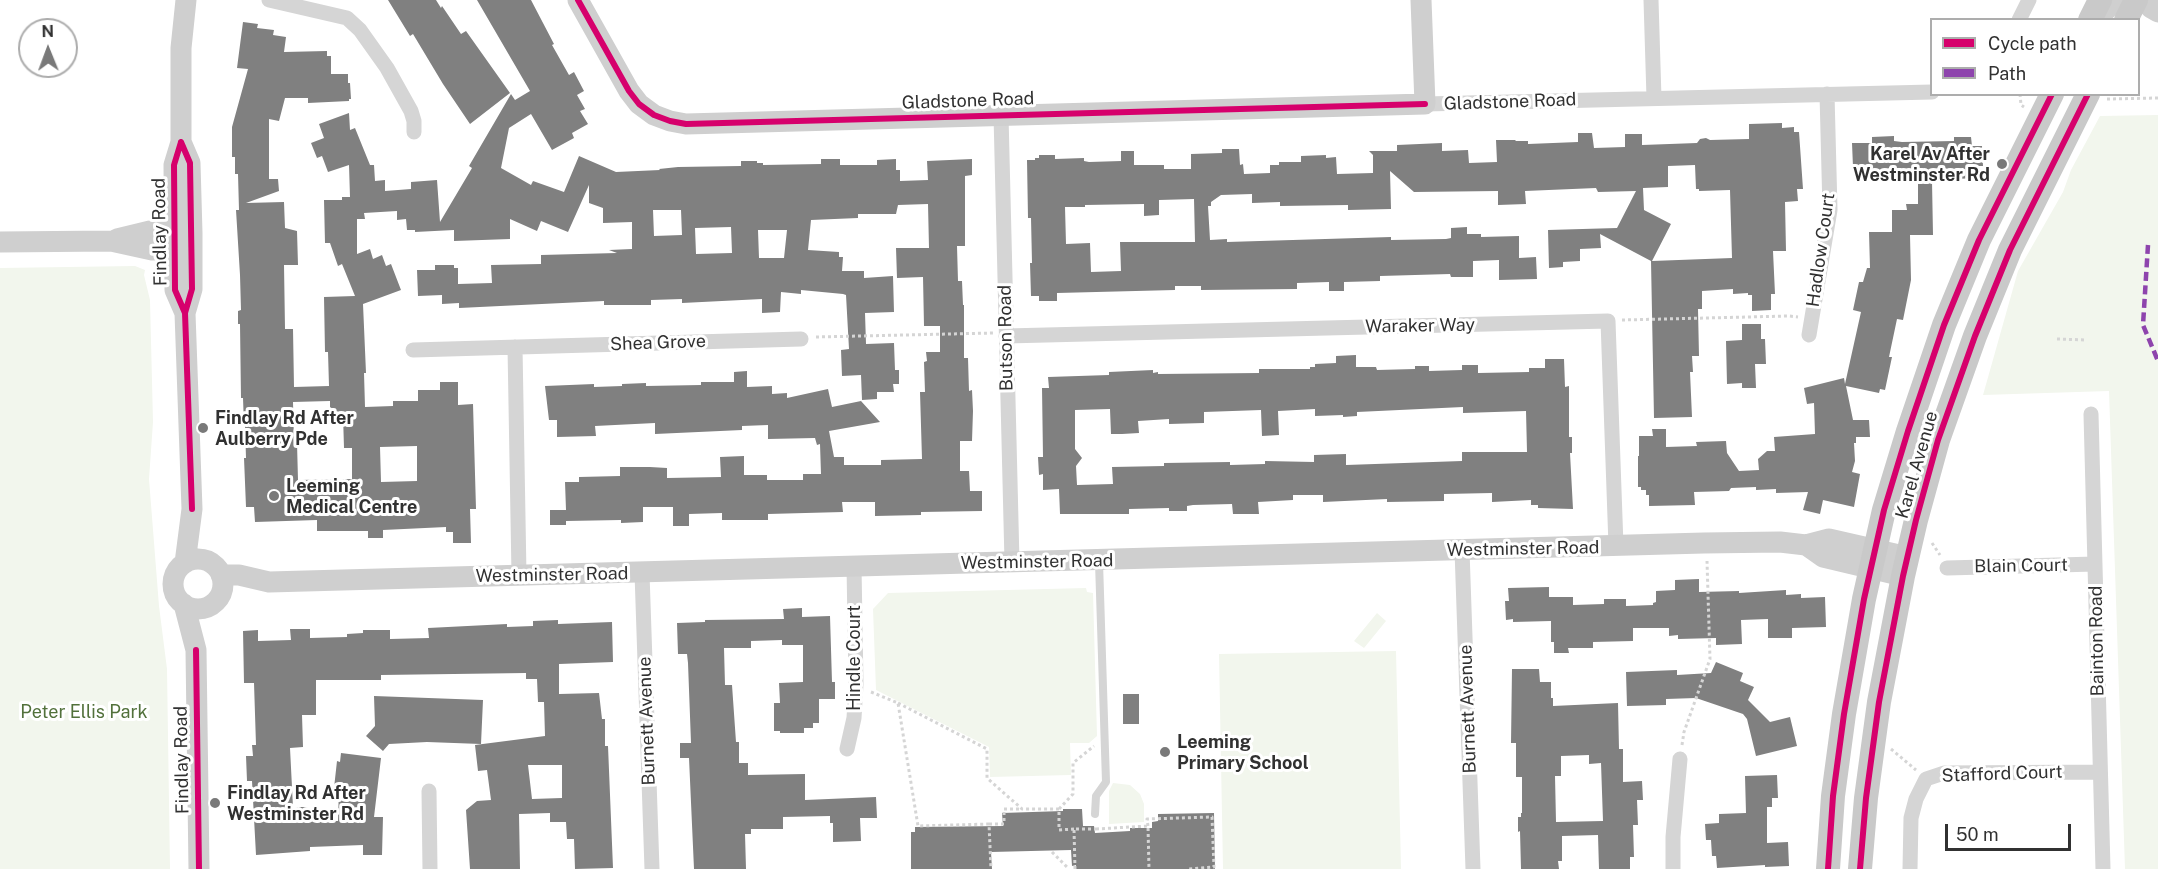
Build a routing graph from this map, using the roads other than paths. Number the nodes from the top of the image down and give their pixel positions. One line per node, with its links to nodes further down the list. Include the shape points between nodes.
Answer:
1 (186, 0): 24 (main road, Findlay Road, via 181,48 181,142 174,165)
2 (269, 0): 23 (street, via 347,18 387,68 411,111)
3 (578, 0): 22 (main road, Gladstone Road, via 629,91 654,115 670,121 686,124)
4 (1421, 0): 21 (main road)
5 (1651, 0): 20 (street)
6 (2030, 0): 12 (street)
7 (2100, 0): 13 (main road)
8 (2115, 0): 14 (main road)
9 (2136, 0): 15 (main road)
10 (2145, 0): 11 (main road)
11 (2158, 12)
12 (2020, 18)
13 (2091, 18)
14 (2099, 18)
15 (2127, 18)
16 (1930, 92): 17 (street, Gladstone Road)
17 (1827, 94): 20 (street, Gladstone Road); 26 (street, Hadlow Court, via 1830,210)
18 (2051, 96): 35 (main road, Karel Avenue, via 1979,240 1944,325 1884,510)
19 (2097, 97): 41 (main road, Karel Avenue, via 2010,249 1938,440)
20 (1654, 98): 21 (street, Gladstone Road)
21 (1425, 104): 22 (main road, Gladstone Road)
22 (1001, 114): 27 (street, Butson Road)
23 (414, 132)
24 (183, 241): 25 (main road, via 152,250 111,241); 32 (main road, Findlay Road, via 175,290 185,313)
25 (0, 242)
26 (1811, 327)
27 (1006, 336): 33 (street, Waraker Way, via 1608,321); 37 (street, Butson Road)
28 (801, 339): 29 (street, Shea Grove)
29 (515, 347): 30 (street, Shea Grove); 44 (street)
30 (413, 350)
31 (2091, 414): 39 (street, Bainton Road)
32 (192, 509): 38 (main road, Findlay Road); 45 (main road, Findlay Road)
33 (1616, 546): 34 (main road, Westminster Road); 35 (main road, Westminster Road, via 1780,542 1806,545 1823,557)
34 (1462, 550): 36 (main road, Westminster Road); 56 (street, Burnett Avenue)
35 (1873, 559): 41 (main road, Westminster Road); 58 (main road, Karel Avenue, via 1844,714)
36 (1099, 560): 37 (main road, Westminster Road); 52 (lane, via 1106,782 1096,796)
37 (1012, 562): 40 (main road, Westminster Road)
38 (185, 563): 45 (main road, via 200,559); 46 (main road, via 174,575 173,583)
39 (2095, 564): 42 (street, Blain Court); 50 (street, Bainton Road)
40 (854, 566): 43 (main road, Westminster Road); 48 (street, Hindle Court, via 856,684)
41 (1906, 566): 59 (main road, Karel Avenue, via 1879,702)
42 (1947, 568)
43 (642, 573): 44 (main road, Westminster Road); 55 (street, Burnett Avenue)
44 (519, 575): 45 (main road, Westminster Road, via 268,582 239,575)
45 (216, 585): 46 (main road, via 197,609); 47 (main road, Findlay Road)
46 (184, 604): 47 (main road, Findlay Road)
47 (196, 651): 53 (main road, Findlay Road)
48 (847, 749)
49 (1680, 759): 57 (street, via 1672,837)
50 (2100, 772): 60 (street, Stafford Court, via 1944,773 1926,779 1911,818); 61 (street, Bainton Road)
51 (429, 791): 54 (street)
52 (1095, 814)
53 (199, 869)
54 (430, 869)
55 (652, 869)
56 (1473, 869)
57 (1674, 869)
58 (1828, 869)
59 (1860, 869)
60 (1910, 869)
61 (2103, 869)

